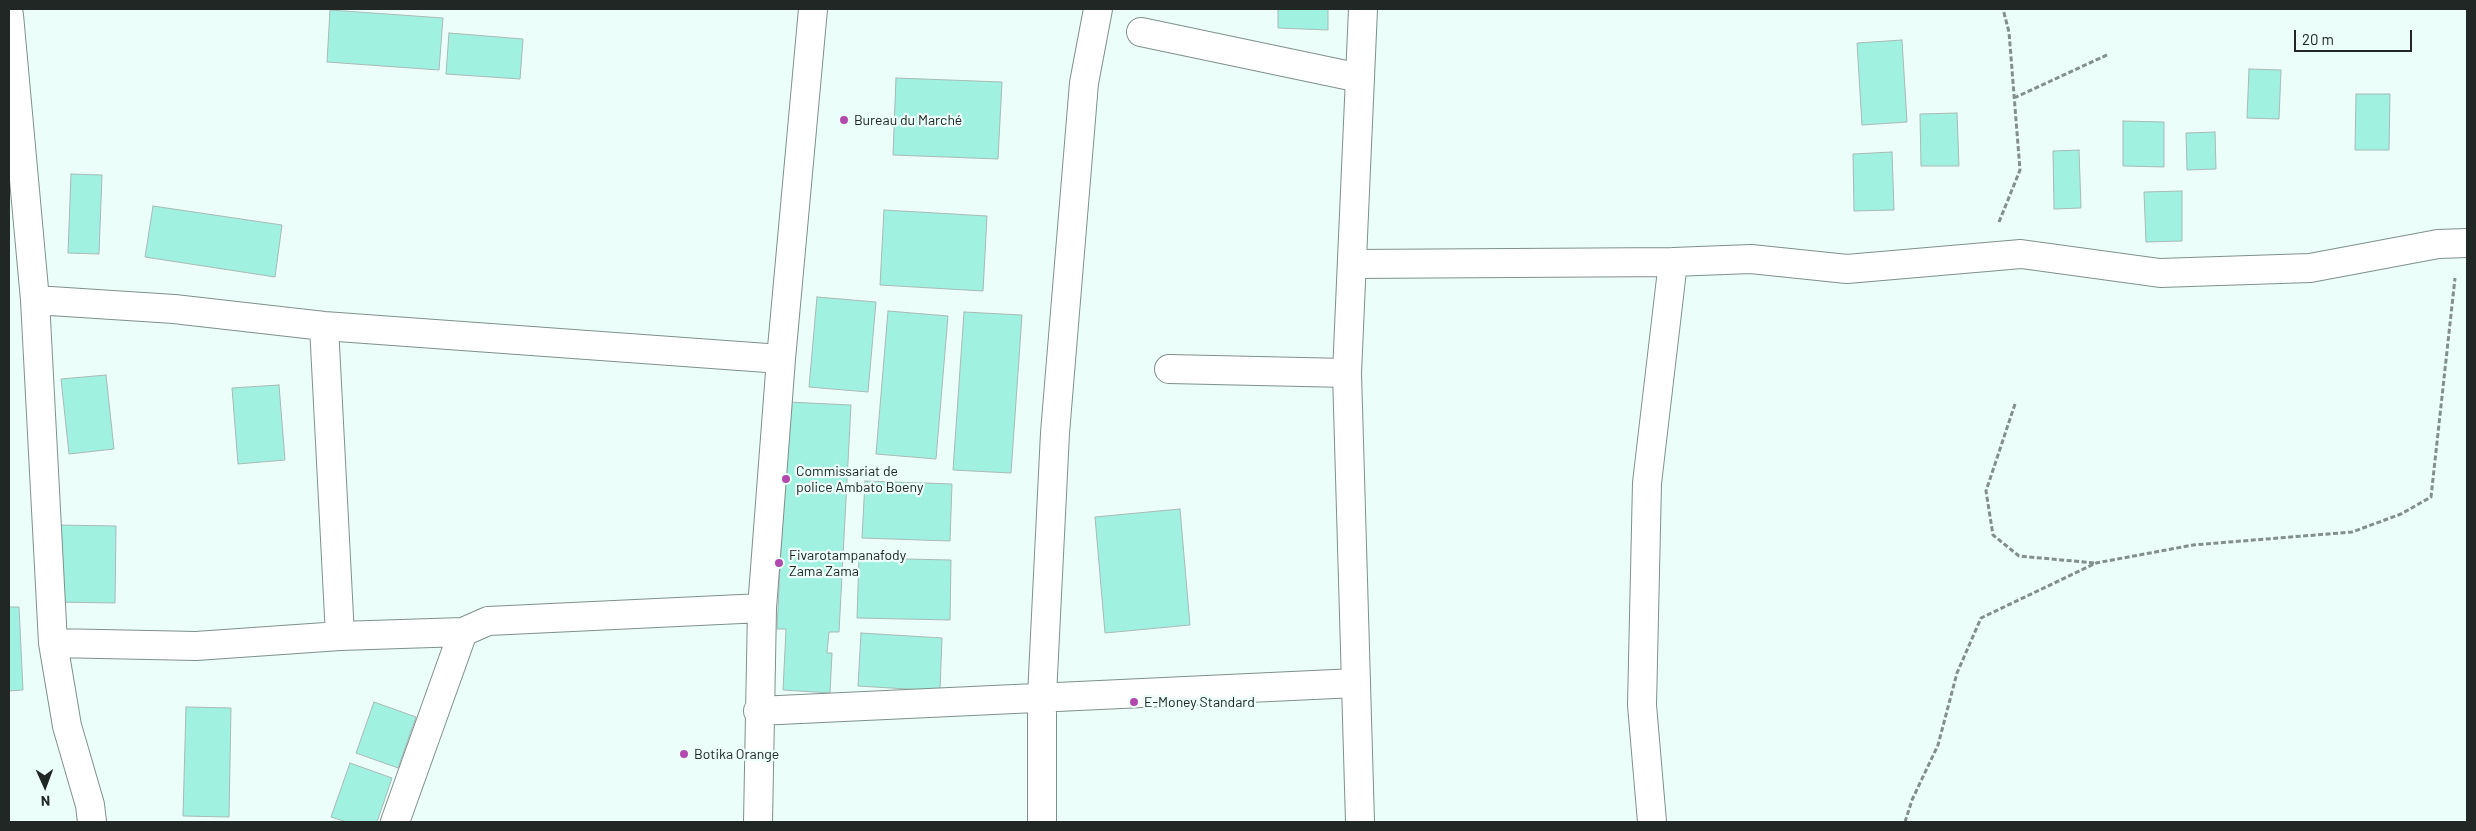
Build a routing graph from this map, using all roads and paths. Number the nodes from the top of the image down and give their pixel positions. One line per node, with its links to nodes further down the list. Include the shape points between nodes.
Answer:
1 (813, 9): 16 (street)
2 (1098, 9): 26 (street, via 1084,83 1055,433)
3 (1363, 9): 8 (street)
4 (2003, 9): 9 (path, via 2009,32)
5 (9, 14): 14 (street)
6 (1141, 32): 8 (street)
7 (2109, 54): 9 (path)
8 (1360, 78): 13 (street)
9 (2014, 98): 11 (path, via 2020,170)
10 (2463, 243): 11 (street, via 2438,244 2310,268 2160,274 2021,254); 20 (path, via 2431,497 2401,514 2352,532 2193,545)
11 (1984, 257): 12 (street, via 1847,269 1751,259)
12 (1673, 262): 13 (street); 33 (street, via 1647,483 1642,705)
13 (1353, 264): 18 (street)
14 (35, 300): 15 (street); 24 (street)
15 (324, 326): 16 (street); 23 (street)
16 (781, 359): 21 (street)
17 (1169, 369): 18 (street)
18 (1347, 373): 25 (street)
19 (2015, 404): 20 (path, via 1986,491 1993,535 2019,556)
20 (2096, 564): 34 (path, via 1981,618 1957,673 1938,745 1912,800)
21 (762, 608): 22 (street, via 488,621); 27 (street)
22 (463, 632): 23 (street); 29 (street)
23 (340, 636): 24 (street, via 196,646)
24 (52, 643): 28 (street, via 67,726 90,804)
25 (1356, 683): 26 (street); 32 (street)
26 (1042, 696): 27 (street); 31 (street)
27 (758, 711): 30 (street)
28 (92, 822)
29 (396, 822)
30 (758, 822)
31 (1042, 822)
32 (1360, 822)
33 (1652, 822)
34 (1906, 822)

